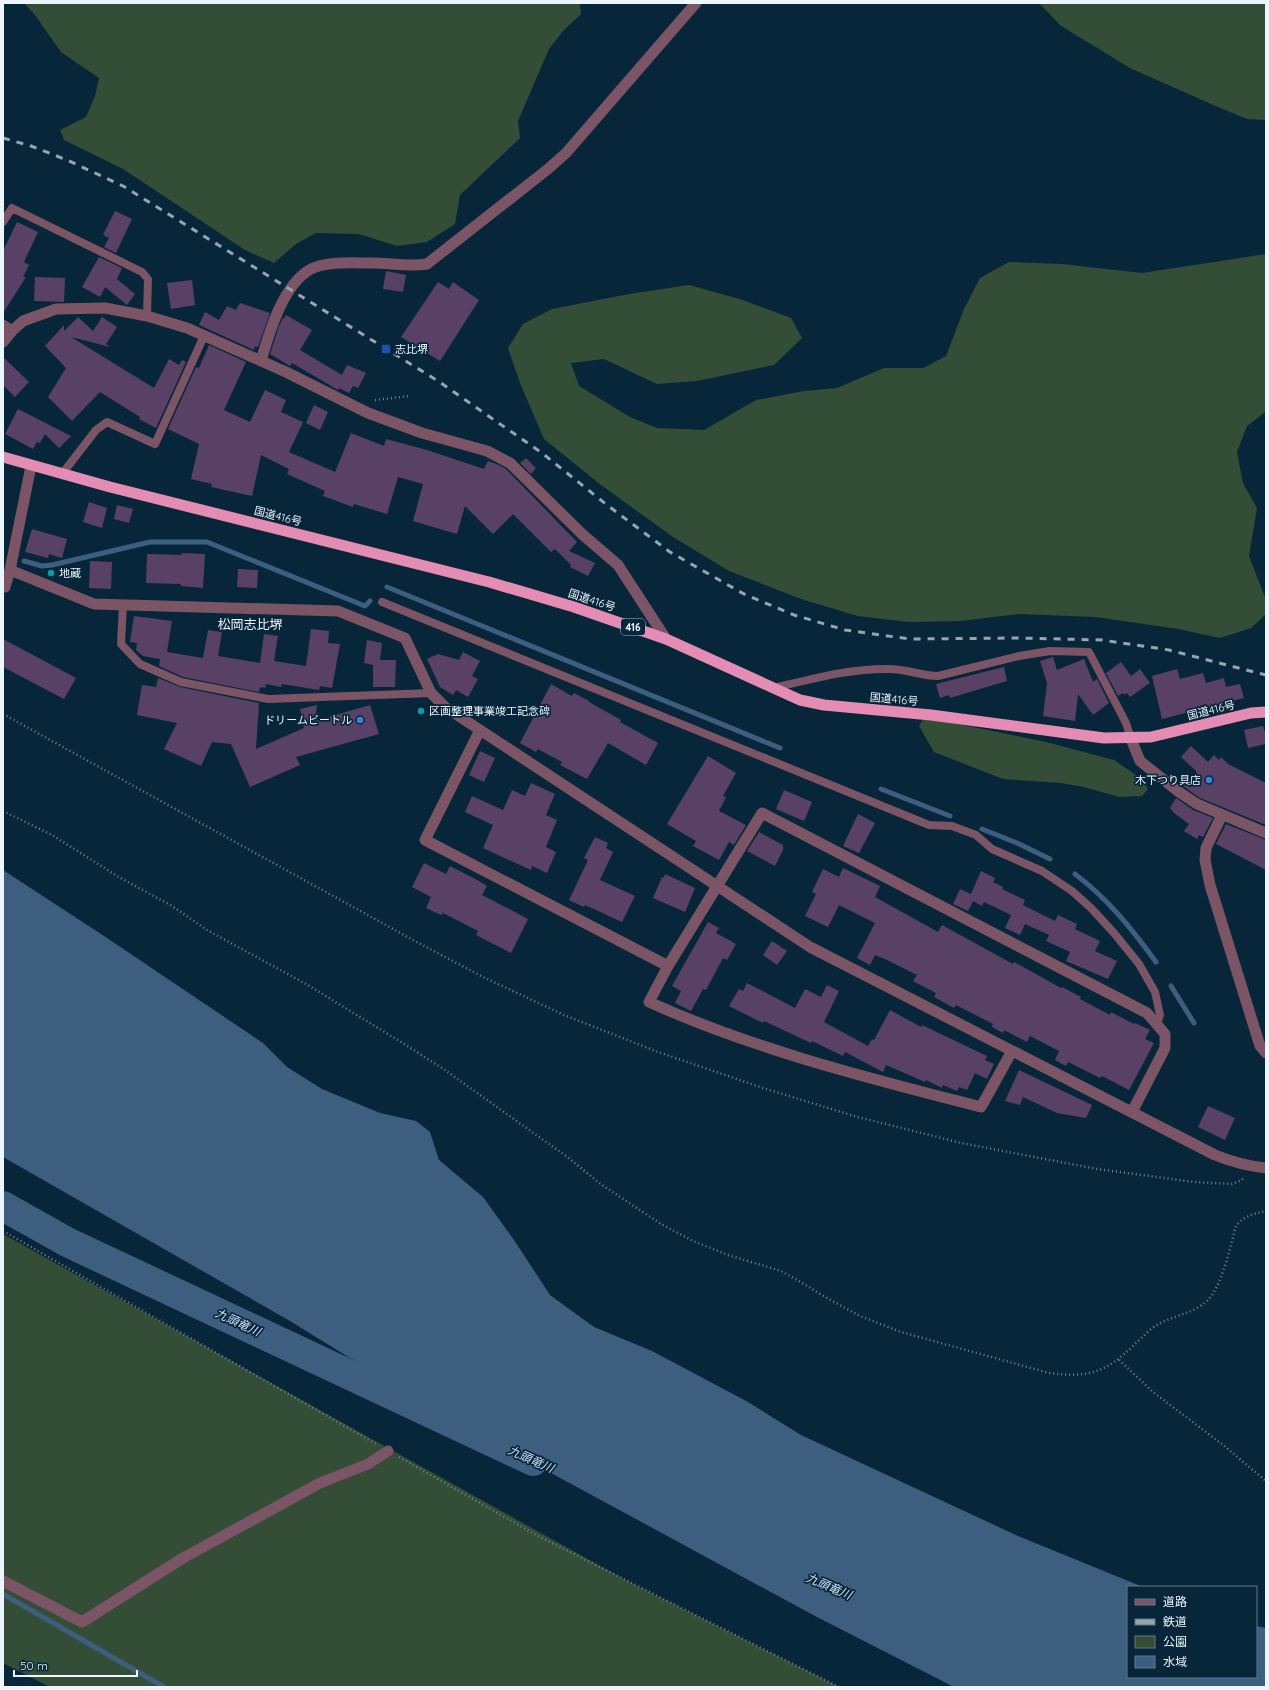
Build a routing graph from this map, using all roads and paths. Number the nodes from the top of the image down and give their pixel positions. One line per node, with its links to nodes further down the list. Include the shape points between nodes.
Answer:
1 (696, 3): 7 (street, via 566,153 427,264 337,264 311,270 298,280 272,325)
2 (3, 222): 3 (lane, via 12,208 142,272 148,279)
3 (147, 316): 4 (street, via 105,308 56,309); 5 (street)
4 (7, 328): 6 (street)
5 (204, 336): 7 (street); 12 (lane, via 155,444 107,422 96,430)
6 (3, 342)
7 (260, 361): 17 (street, via 368,414 422,433 487,450 510,463 582,534 618,565)
8 (410, 396): 9 (path, via 374,400)
9 (372, 406)
10 (3, 457): 11 (highway, 国道416号 / 416)
11 (31, 466): 12 (highway, 国道416号 / 416); 13 (street)
12 (62, 474): 17 (highway, 国道416号 / 416, via 489,582 574,607)
13 (10, 570): 14 (street); 16 (street, via 94,604)
14 (3, 587)
15 (382, 602): 29 (lane, via 929,824 952,826 976,835 992,849 1042,871 1072,891 1091,908 1139,964 1155,992 1160,1015)
16 (123, 605): 19 (street, via 338,611 405,638); 19 (lane, via 121,644 140,664 181,682 268,699)
17 (666, 639): 18 (highway, 国道416号 / 416)
18 (774, 688): 23 (highway, 国道416号 / 416, via 800,700 824,705); 23 (lane, via 837,673 889,669 938,676 1050,651 1089,652 1126,723)
19 (431, 693): 22 (street, via 445,707)
20 (1266, 712): 23 (highway, 国道416号 / 416)
21 (3, 714): 33 (path, via 485,978 564,1015 658,1052 854,1116 961,1143 1097,1170 1232,1184 1242,1180)
22 (480, 730): 27 (street); 28 (street, via 425,840)
23 (1131, 739): 25 (street, via 1140,761 1197,804)
24 (3, 812): 37 (path, via 52,835 117,876 172,906 207,930 357,1014 442,1068 637,1210 693,1241 781,1271 860,1316 901,1332 1049,1373 1071,1376 1091,1374)
25 (1222, 815): 26 (street); 31 (street, via 1206,848 1205,860 1210,885 1260,1046)
26 (1266, 833)
27 (717, 886): 28 (street); 29 (street, via 762,813 1129,1003 1147,1013); 30 (street, via 810,947)
28 (668, 966): 30 (street, via 649,1002 692,1022 803,1059 981,1107)
29 (1156, 1023): 32 (street, via 1165,1034 1165,1048)
30 (1012, 1051): 32 (street)
31 (1266, 1053)
32 (1132, 1112): 33 (street, via 1215,1155)
33 (1250, 1167): 34 (street)
34 (1266, 1168)
35 (1266, 1211): 37 (path, via 1242,1219 1236,1226 1218,1283 1211,1296 1201,1306 1159,1324)
36 (3, 1231): 38 (path)
37 (1118, 1360): 39 (path, via 1153,1392)
38 (388, 1451): 40 (street, via 368,1464 320,1483 183,1558 82,1622); 41 (path, via 538,1536)
39 (1266, 1481)
40 (3, 1581)
41 (839, 1687)

